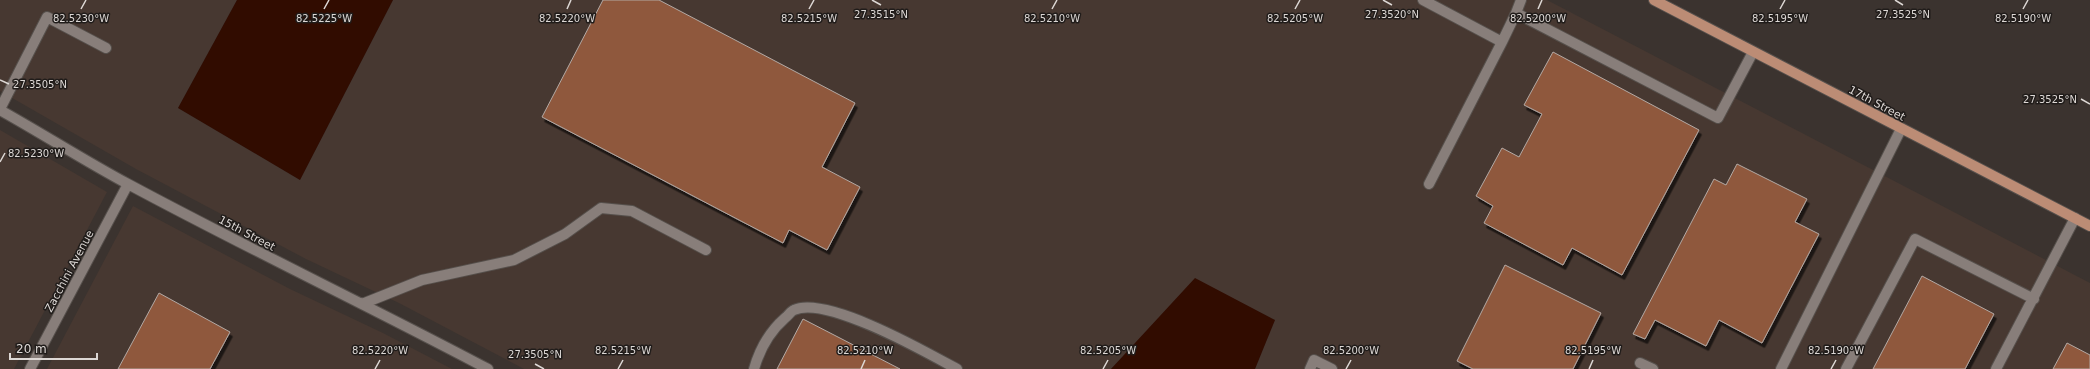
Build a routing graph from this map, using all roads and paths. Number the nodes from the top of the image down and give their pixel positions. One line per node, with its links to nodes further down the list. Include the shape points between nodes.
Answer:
1 (1423, 0): 5 (street)
2 (1521, 0): 4 (street)
3 (1654, 0): 7 (main road, 17th Street)
4 (1516, 13): 5 (street); 7 (street, via 1718,118)
5 (1502, 42): 11 (street)
6 (106, 48): 8 (street, via 46,17)
7 (1753, 52): 9 (main road, 17th Street)
8 (0, 110): 10 (street, 15th Street)
9 (1901, 130): 12 (main road, 17th Street); 25 (street)
10 (128, 184): 16 (street, 15th Street, via 298,274); 18 (street, Zacchini Avenue)
11 (1428, 184)
12 (2075, 218): 13 (main road, 17th Street); 15 (street)
13 (2090, 226)
14 (706, 250): 16 (street, via 632,211 601,208 565,234 514,260 422,280)
15 (2034, 299): 26 (street, via 1915,239); 27 (street)
16 (362, 304): 19 (street, 15th Street)
17 (1640, 363): 24 (street)
18 (30, 369)
19 (488, 369)
20 (754, 369): 21 (street, via 759,350 774,328 794,310 820,307 885,330)
21 (958, 369)
22 (1310, 369): 23 (street, via 1314,360)
23 (1332, 369)
24 (1653, 369)
25 (1781, 369)
26 (1846, 369)
27 (1996, 369)

